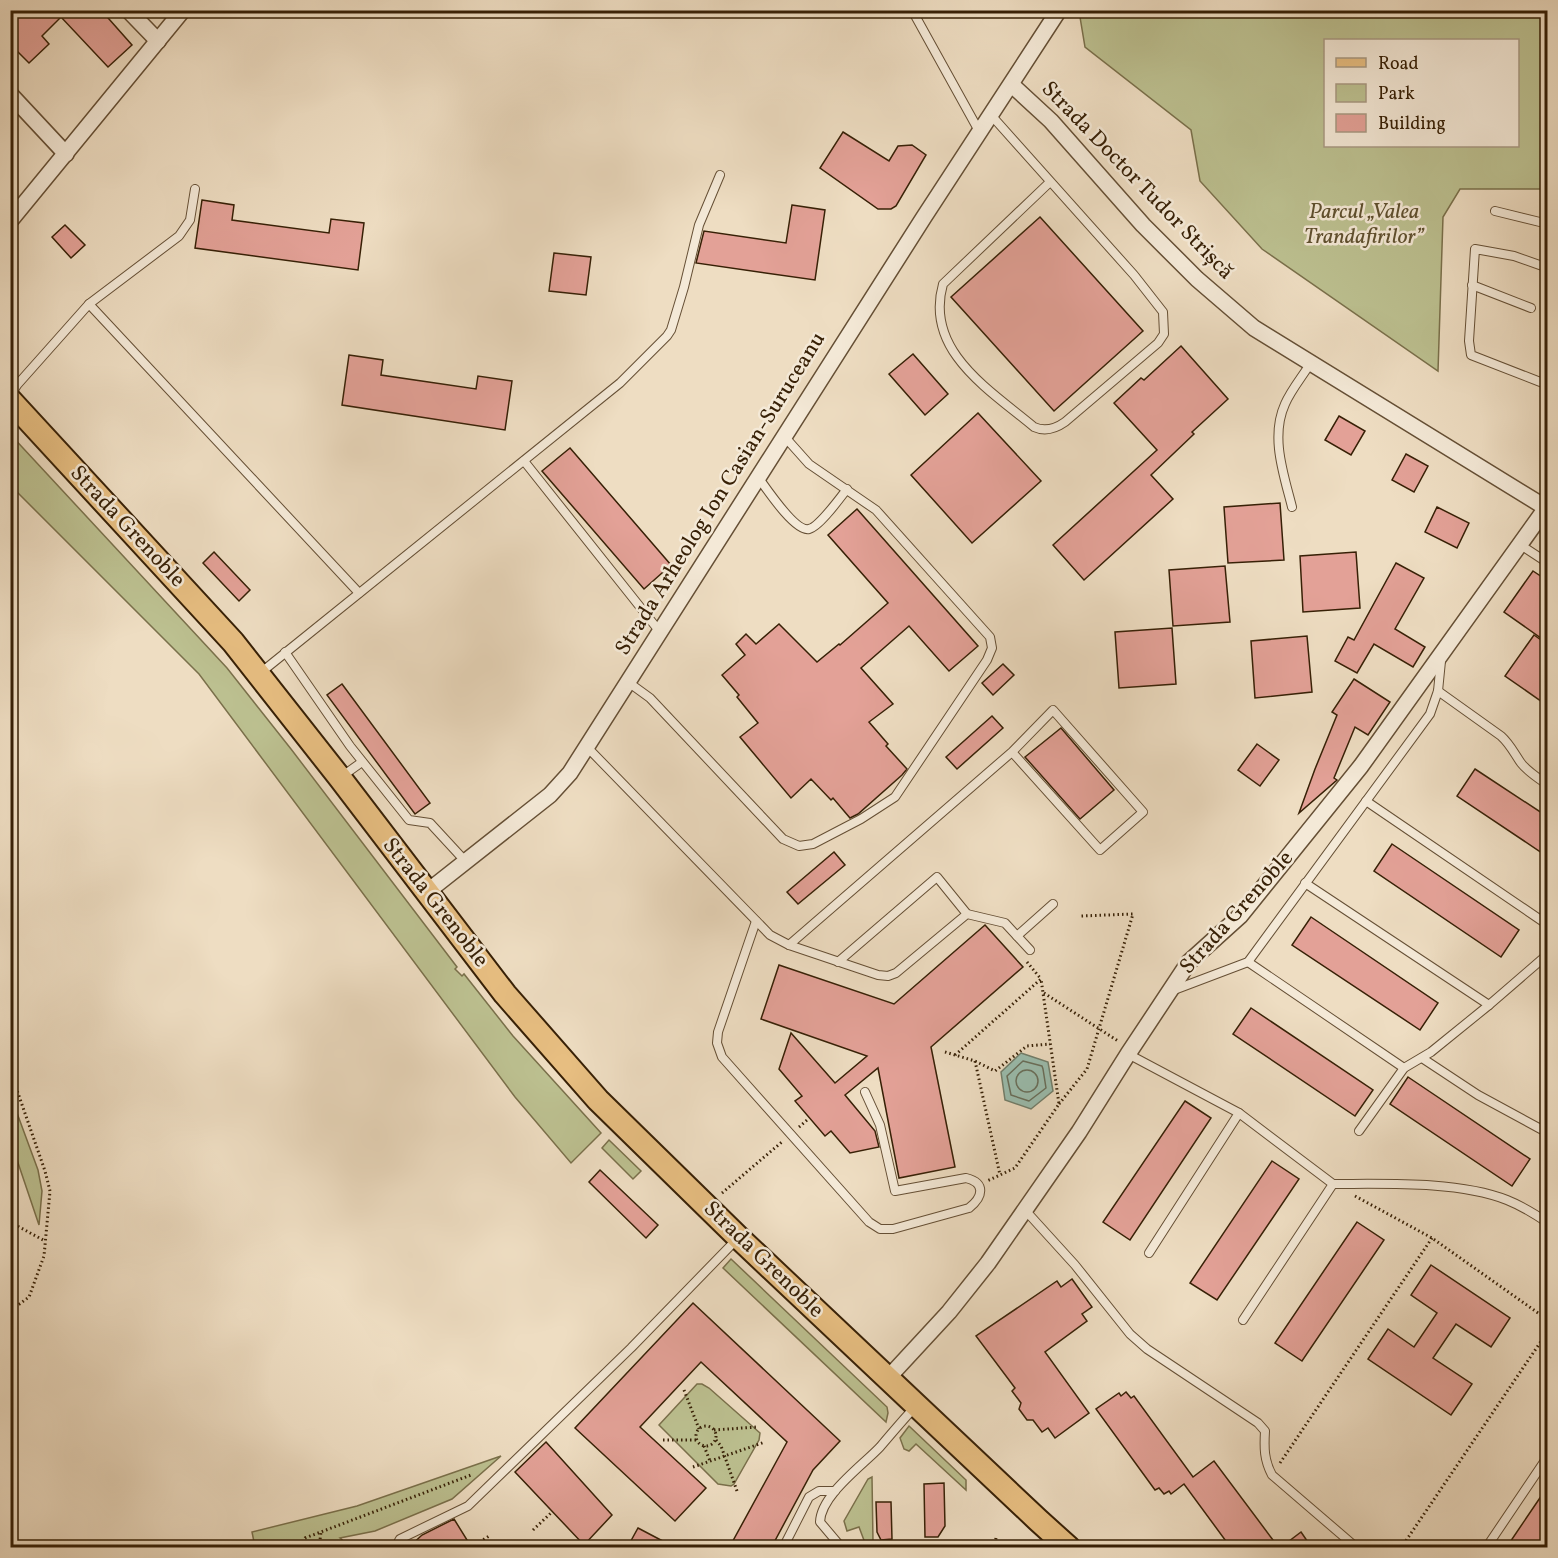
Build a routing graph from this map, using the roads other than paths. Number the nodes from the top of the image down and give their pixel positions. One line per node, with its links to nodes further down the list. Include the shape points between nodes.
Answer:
1 (128, 10): 5 (street)
2 (183, 10): 5 (street)
3 (912, 10): 9 (lane)
4 (1059, 10): 6 (street, Strada Doctor Tudor Strișcă)
5 (158, 41): 10 (street)
6 (1012, 85): 8 (street, Strada Arheolog Ion Casian-Suruceanu); 21 (street, Strada Doctor Tudor Strișcă, via 1051,121 1143,225 1197,279 1254,328)
7 (10, 94): 10 (street)
8 (991, 115): 9 (street, Strada Arheolog Ion Casian-Suruceanu); 12 (lane)
9 (980, 132): 24 (street, Strada Arheolog Ion Casian-Suruceanu)
10 (66, 154): 15 (street)
11 (720, 175): 25 (lane, via 699,225 668,336 620,383)
12 (1050, 182): 12 (lane, via 1134,275 1162,312 1165,322 1158,343 1065,422 1041,430 955,356 947,343 939,300 944,284)
13 (195, 189): 19 (lane, via 190,220 179,236)
14 (1495, 211): 16 (lane)
15 (10, 221)
16 (1548, 224)
17 (1548, 268): 18 (lane, via 1514,256 1475,249)
18 (1472, 285): 20 (lane); 22 (lane, via 1471,355)
19 (89, 303): 23 (lane); 32 (lane)
20 (1531, 308)
21 (1310, 364): 28 (lane, via 1281,416 1278,453); 29 (street, Strada Doctor Tudor Strișcă)
22 (1548, 385)
23 (10, 398): 36 (main road, Strada Grenoble)
24 (784, 436): 26 (street, Strada Arheolog Ion Casian-Suruceanu); 27 (lane, via 809,464)
25 (524, 460): 32 (lane); 33 (lane)
26 (758, 477): 27 (lane, via 778,505 799,527 808,530); 33 (street, Strada Arheolog Ion Casian-Suruceanu)
27 (847, 489): 37 (lane, via 876,510 991,641 987,660 895,797 813,844 799,846 788,842 650,698)
28 (1292, 507)
29 (1547, 508): 30 (street, Strada Grenoble)
30 (1520, 544): 31 (lane); 35 (street, Strada Grenoble)
31 (1548, 563)
32 (359, 593): 34 (lane)
33 (660, 632): 37 (street, Strada Arheolog Ion Casian-Suruceanu)
34 (285, 652): 36 (lane); 41 (lane)
35 (1442, 653): 38 (lane); 58 (street, Strada Grenoble, via 1361,765 1240,916 1189,962)
36 (258, 674): 42 (main road, Strada Grenoble)
37 (628, 682): 39 (street, Strada Arheolog Ion Casian-Suruceanu)
38 (1438, 691): 43 (lane, via 1501,736 1521,763); 44 (lane, via 1430,714)
39 (587, 747): 45 (street, Strada Arheolog Ion Casian-Suruceanu, via 550,795); 50 (lane)
40 (1012, 752): 40 (lane, via 1053,710 1143,812 1100,850); 53 (lane)
41 (362, 762): 42 (lane); 45 (lane, via 409,820 430,822)
42 (340, 778): 47 (main road, Strada Grenoble)
43 (1548, 785)
44 (1366, 801): 46 (lane); 51 (lane)
45 (466, 862): 47 (street, Strada Arheolog Ion Casian-Suruceanu)
46 (1305, 883): 57 (lane); 59 (lane)
47 (427, 892): 70 (main road, Strada Grenoble, via 505,994 598,1100)
48 (1053, 904): 52 (lane)
49 (967, 914): 52 (lane, via 1005,923); 56 (lane, via 888,976); 56 (lane, via 937,877)
50 (756, 921): 53 (lane); 63 (lane, via 718,1032 722,1057 880,1229 969,1208 978,1202 979,1185 966,1178 895,1191 880,1125)
51 (1548, 925)
52 (1017, 936): 54 (lane)
53 (789, 945): 56 (lane)
54 (1030, 950)
55 (1548, 954): 59 (lane)
56 (838, 962)
57 (1248, 962): 58 (lane); 62 (lane)
58 (1170, 991): 60 (street, Strada Grenoble)
59 (1489, 1005): 61 (lane)
60 (1128, 1054): 64 (lane); 68 (street, Strada Grenoble, via 1079,1132)
61 (1422, 1058): 62 (lane); 66 (lane, via 1478,1095)
62 (1404, 1068): 65 (lane)
63 (865, 1092)
64 (1239, 1113): 67 (lane); 71 (lane)
65 (1359, 1131)
66 (1548, 1133)
67 (1333, 1184): 69 (lane, via 1394,1184 1479,1192 1530,1210); 72 (lane)
68 (1024, 1208): 73 (street, Strada Grenoble, via 949,1312); 81 (lane, via 1130,1334 1258,1423 1265,1431 1264,1454 1272,1475)
69 (1548, 1223)
70 (739, 1238): 73 (main road, Strada Grenoble); 78 (lane, via 468,1506 400,1539)
71 (1149, 1253)
72 (1243, 1320)
73 (888, 1378): 74 (main road, Strada Grenoble)
74 (916, 1404): 76 (lane); 77 (main road, Strada Grenoble, via 1038,1520)
75 (1548, 1456): 82 (lane)
76 (835, 1491): 79 (lane, via 819,1491 809,1497); 80 (lane, via 822,1509 820,1522)
77 (1074, 1546)
78 (395, 1548)
79 (783, 1548)
80 (842, 1548)
81 (1357, 1548)
82 (1486, 1548)

